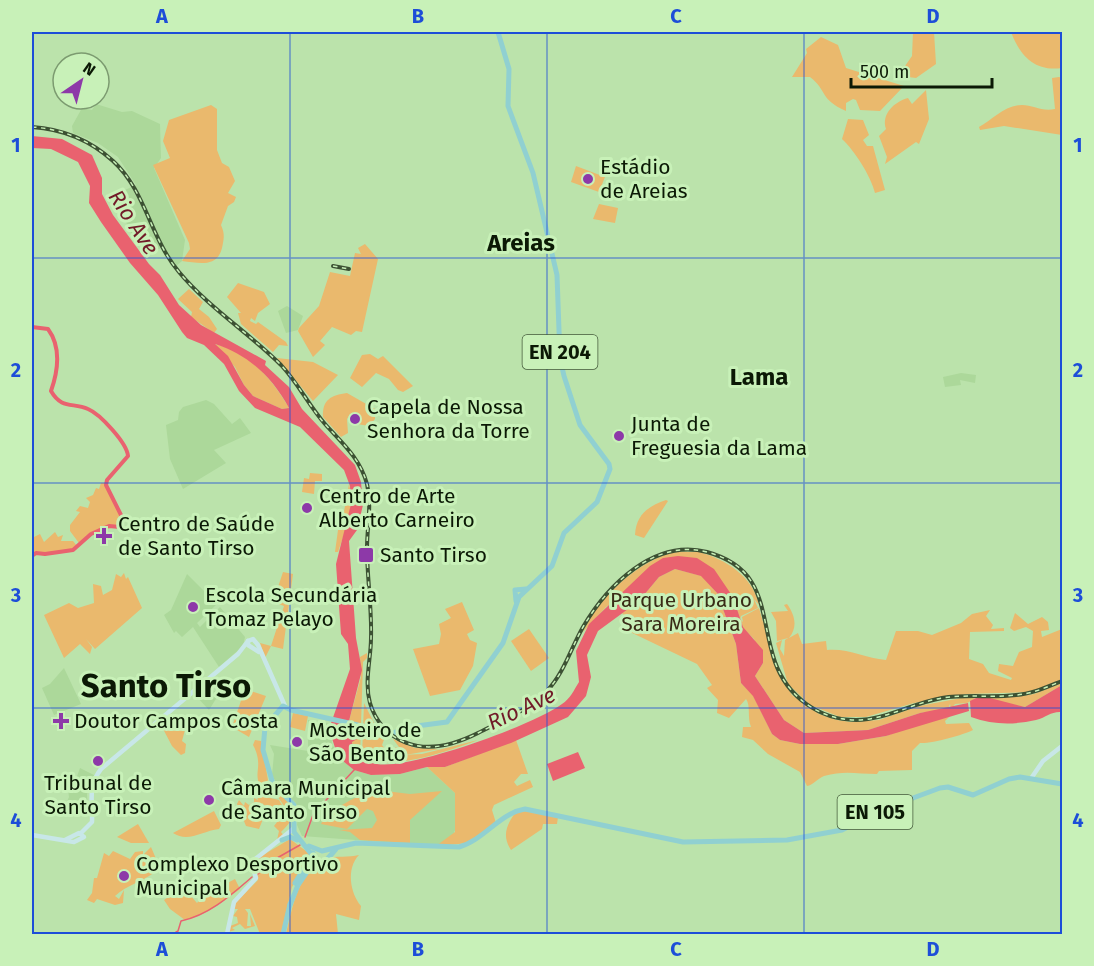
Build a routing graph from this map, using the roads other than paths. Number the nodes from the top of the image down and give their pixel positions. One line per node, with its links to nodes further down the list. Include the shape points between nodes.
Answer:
1 (498, 32): 4 (main road, EN 204, via 509,69 508,106 531,168 557,274 564,376 580,425 609,464 609,470 597,502 564,533 552,566 520,594 503,643 442,724 409,727 393,733)
2 (247, 645): 3 (main road); 3 (main road, via 250,639 254,640); 9 (main road, via 111,760 90,794 92,822 82,835 69,839)
3 (261, 654): 4 (main road)
4 (284, 708): 8 (main road, via 265,730 263,750 270,779 292,801)
5 (1062, 746): 6 (main road, via 1043,760)
6 (1032, 777): 7 (main road, EN 105); 11 (main road, EN 105, via 1009,779 973,795 940,788 875,812 842,830 787,840 683,842 525,809 512,813 471,843 459,847)
7 (1062, 784)
8 (293, 830): 10 (main road); 12 (main road); 12 (main road)
9 (32, 835)
10 (282, 840): 12 (main road, via 292,838); 18 (main road, via 254,861 256,878 232,905)
11 (362, 843): 13 (main road, EN 105); 15 (main road, EN 105, via 336,849)
12 (306, 845): 13 (main road); 14 (main road)
13 (320, 851): 14 (main road, EN 105); 15 (main road)
14 (312, 856): 16 (main road); 17 (main road, EN 105, via 294,885)
15 (326, 861): 16 (main road, EN 105)
16 (318, 866): 17 (main road, EN 105, via 302,878)
17 (290, 905): 19 (main road, EN 105)
18 (227, 934)
19 (283, 934)

